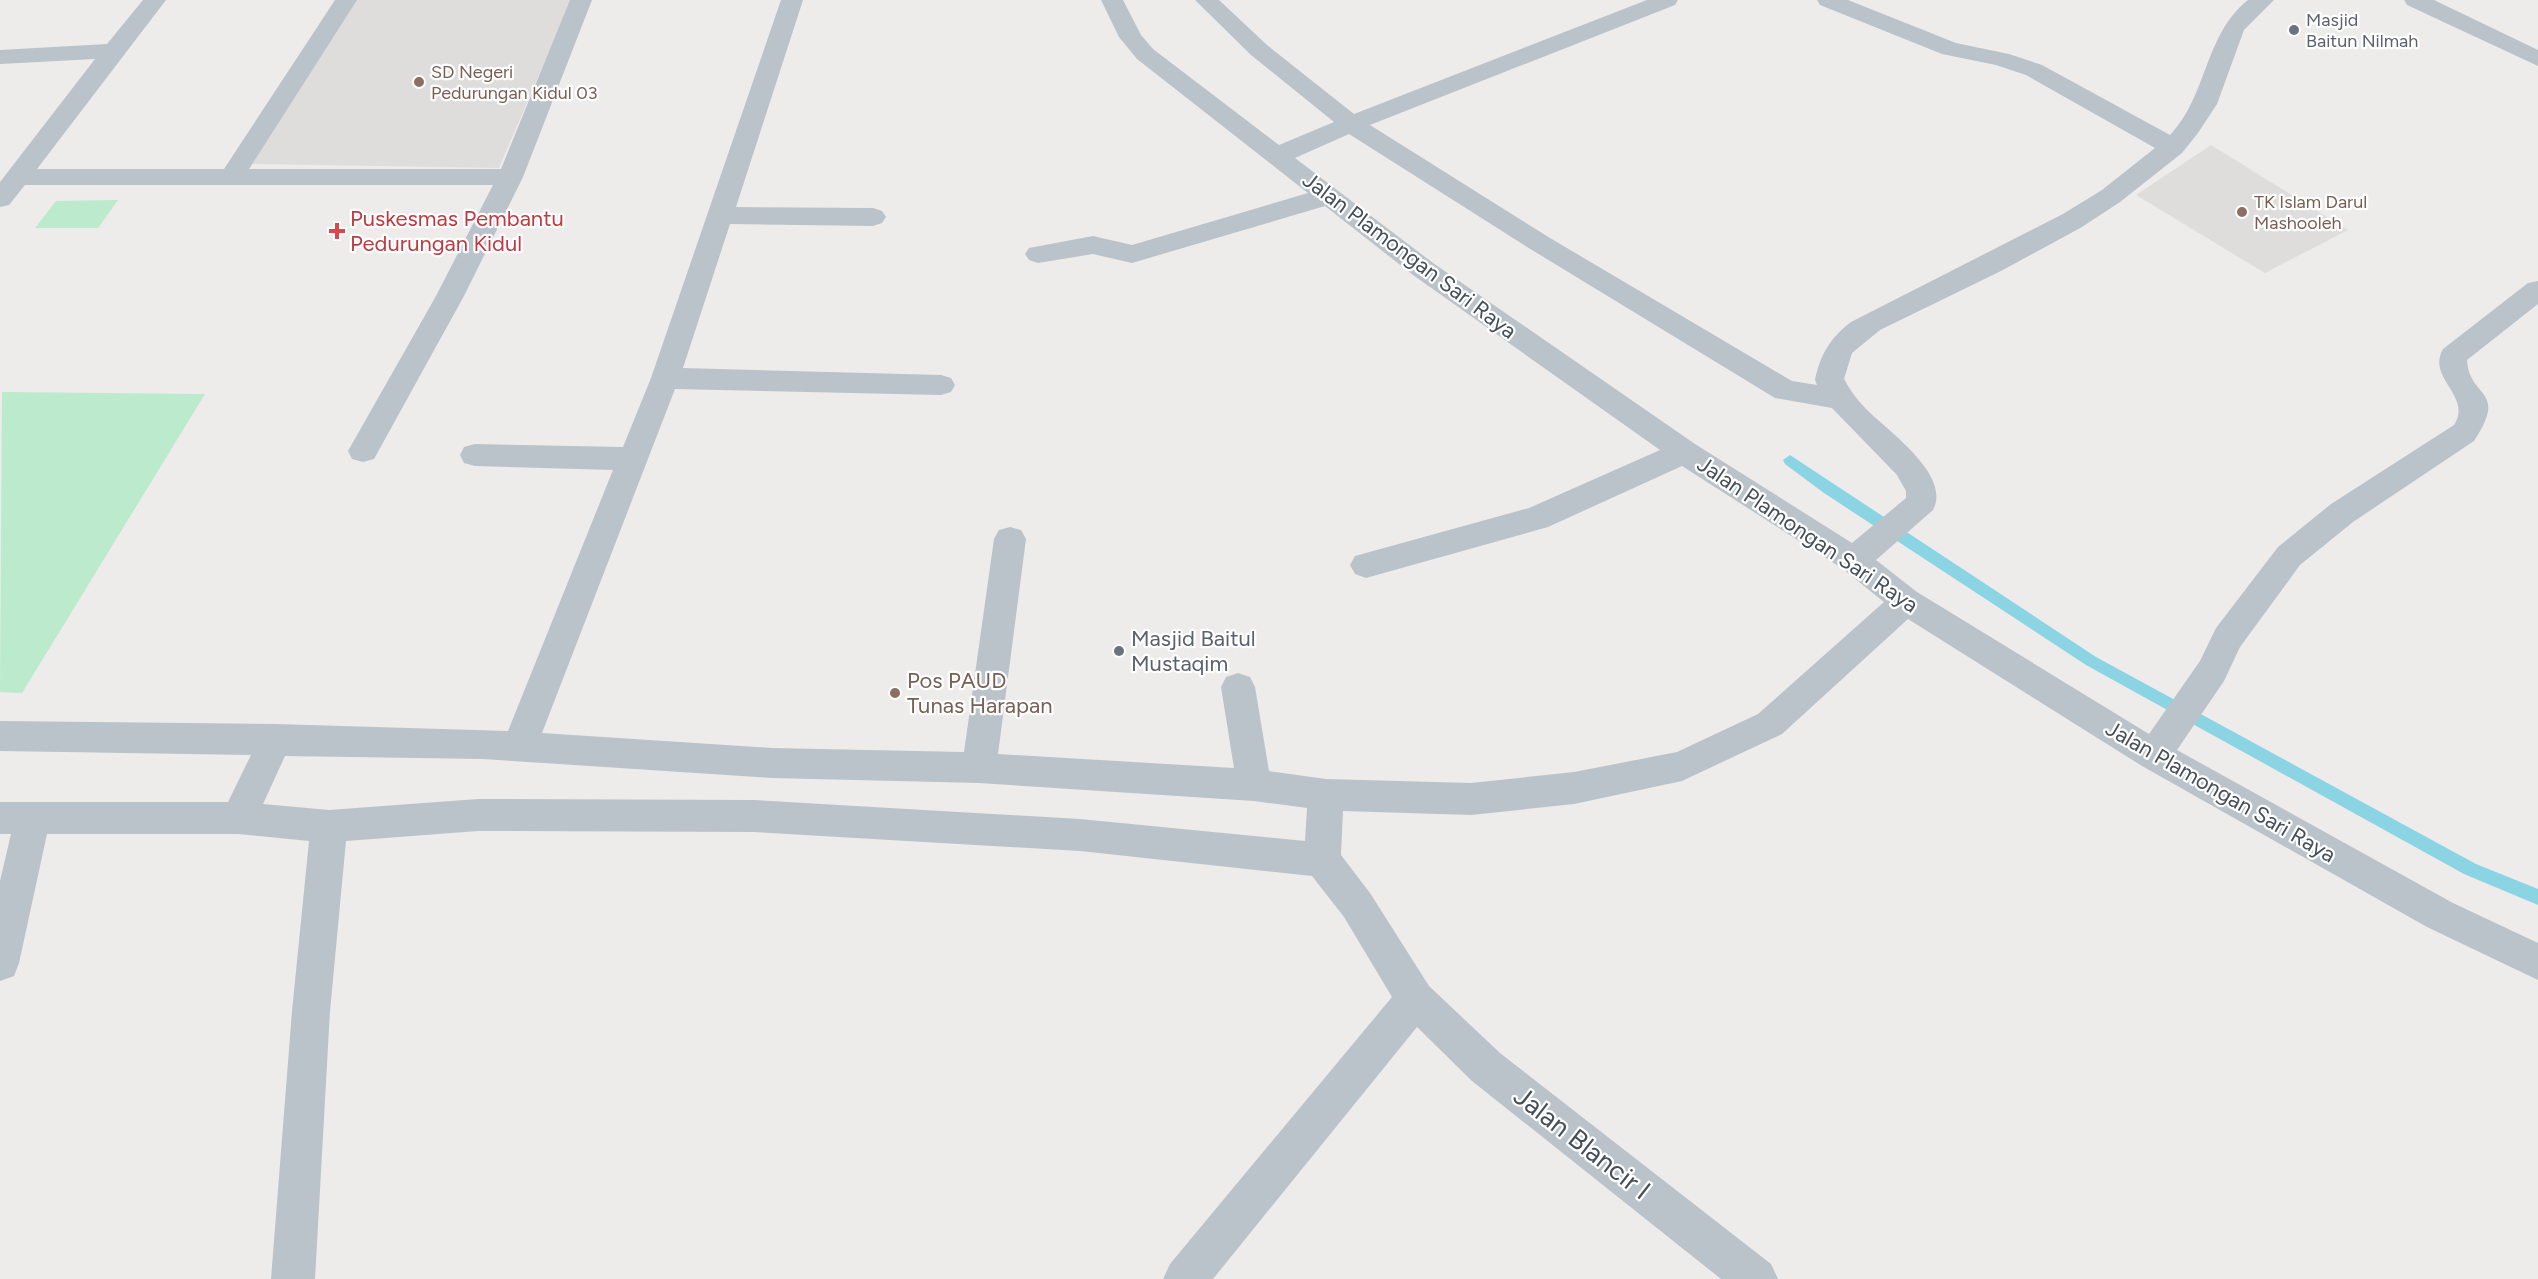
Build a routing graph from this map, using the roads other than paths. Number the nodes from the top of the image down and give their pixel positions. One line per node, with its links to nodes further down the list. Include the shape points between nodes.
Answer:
1 (155, 0): 11 (street)
2 (346, 0): 18 (street)
3 (580, 0): 19 (street)
4 (792, 0): 22 (street)
5 (1112, 0): 16 (street, Jalan Plamongan Sari Raya, via 1131,37 1145,54)
6 (1206, 0): 14 (street, via 1259,50)
7 (1667, 0): 14 (street)
8 (1828, 0): 15 (street, via 1950,49 2034,70)
9 (2263, 0): 15 (street, via 2245,12 2229,36 2202,108)
10 (2415, 0): 13 (street)
11 (112, 51): 12 (street); 17 (street)
12 (0, 57)
13 (2538, 60)
14 (1351, 123): 16 (street); 28 (street, via 1779,388)
15 (2173, 147): 28 (street, via 2098,204 1849,337 1832,358 1829,380)
16 (1277, 156): 20 (street, Jalan Plamongan Sari Raya)
17 (17, 177): 18 (street); 21 (street)
18 (231, 177): 19 (street)
19 (510, 177): 29 (street, via 450,296)
20 (1329, 196): 24 (street, via 1132,254 1093,244); 30 (street, Jalan Plamongan Sari Raya, via 1423,269)
21 (0, 199)
22 (719, 216): 23 (street); 26 (street)
23 (873, 218)
24 (1038, 254)
25 (2538, 290): 40 (street, via 2453,356 2452,363 2473,400 2475,418 2470,426 2342,513 2289,556 2228,638 2212,671)
26 (665, 378): 27 (street); 32 (street)
27 (941, 385)
28 (1842, 399): 34 (street, via 1920,483 1923,494 1922,502)
29 (363, 451)
30 (1684, 452): 34 (street, Jalan Plamongan Sari Raya); 35 (street, via 1537,518)
31 (475, 455): 32 (street)
32 (635, 459): 41 (street)
33 (1010, 539): 42 (street)
34 (1854, 560): 36 (street, Jalan Plamongan Sari Raya)
35 (1366, 566)
36 (1906, 601): 40 (street, Jalan Plamongan Sari Raya); 44 (street, via 1770,724 1683,766 1574,788 1471,799)
37 (1238, 687): 43 (street)
38 (0, 736): 39 (street)
39 (276, 739): 41 (street); 46 (street)
40 (2160, 745): 49 (street, Jalan Plamongan Sari Raya, via 2440,915)
41 (519, 746): 42 (street, via 772,763)
42 (979, 768): 43 (street)
43 (1254, 785): 44 (street)
44 (1326, 795): 48 (street)
45 (16, 817): 46 (street); 50 (street)
46 (238, 818): 47 (street)
47 (329, 826): 48 (street, via 478,815 754,816 1080,835); 52 (street, via 311,1011)
48 (1322, 860): 51 (street, Jalan Blancir I, via 1357,905)
49 (2538, 962)
50 (0, 963)
51 (1415, 999): 53 (street); 54 (street, Jalan Blancir I, via 1486,1068)
52 (293, 1279)
53 (1185, 1279)
54 (1756, 1279)

